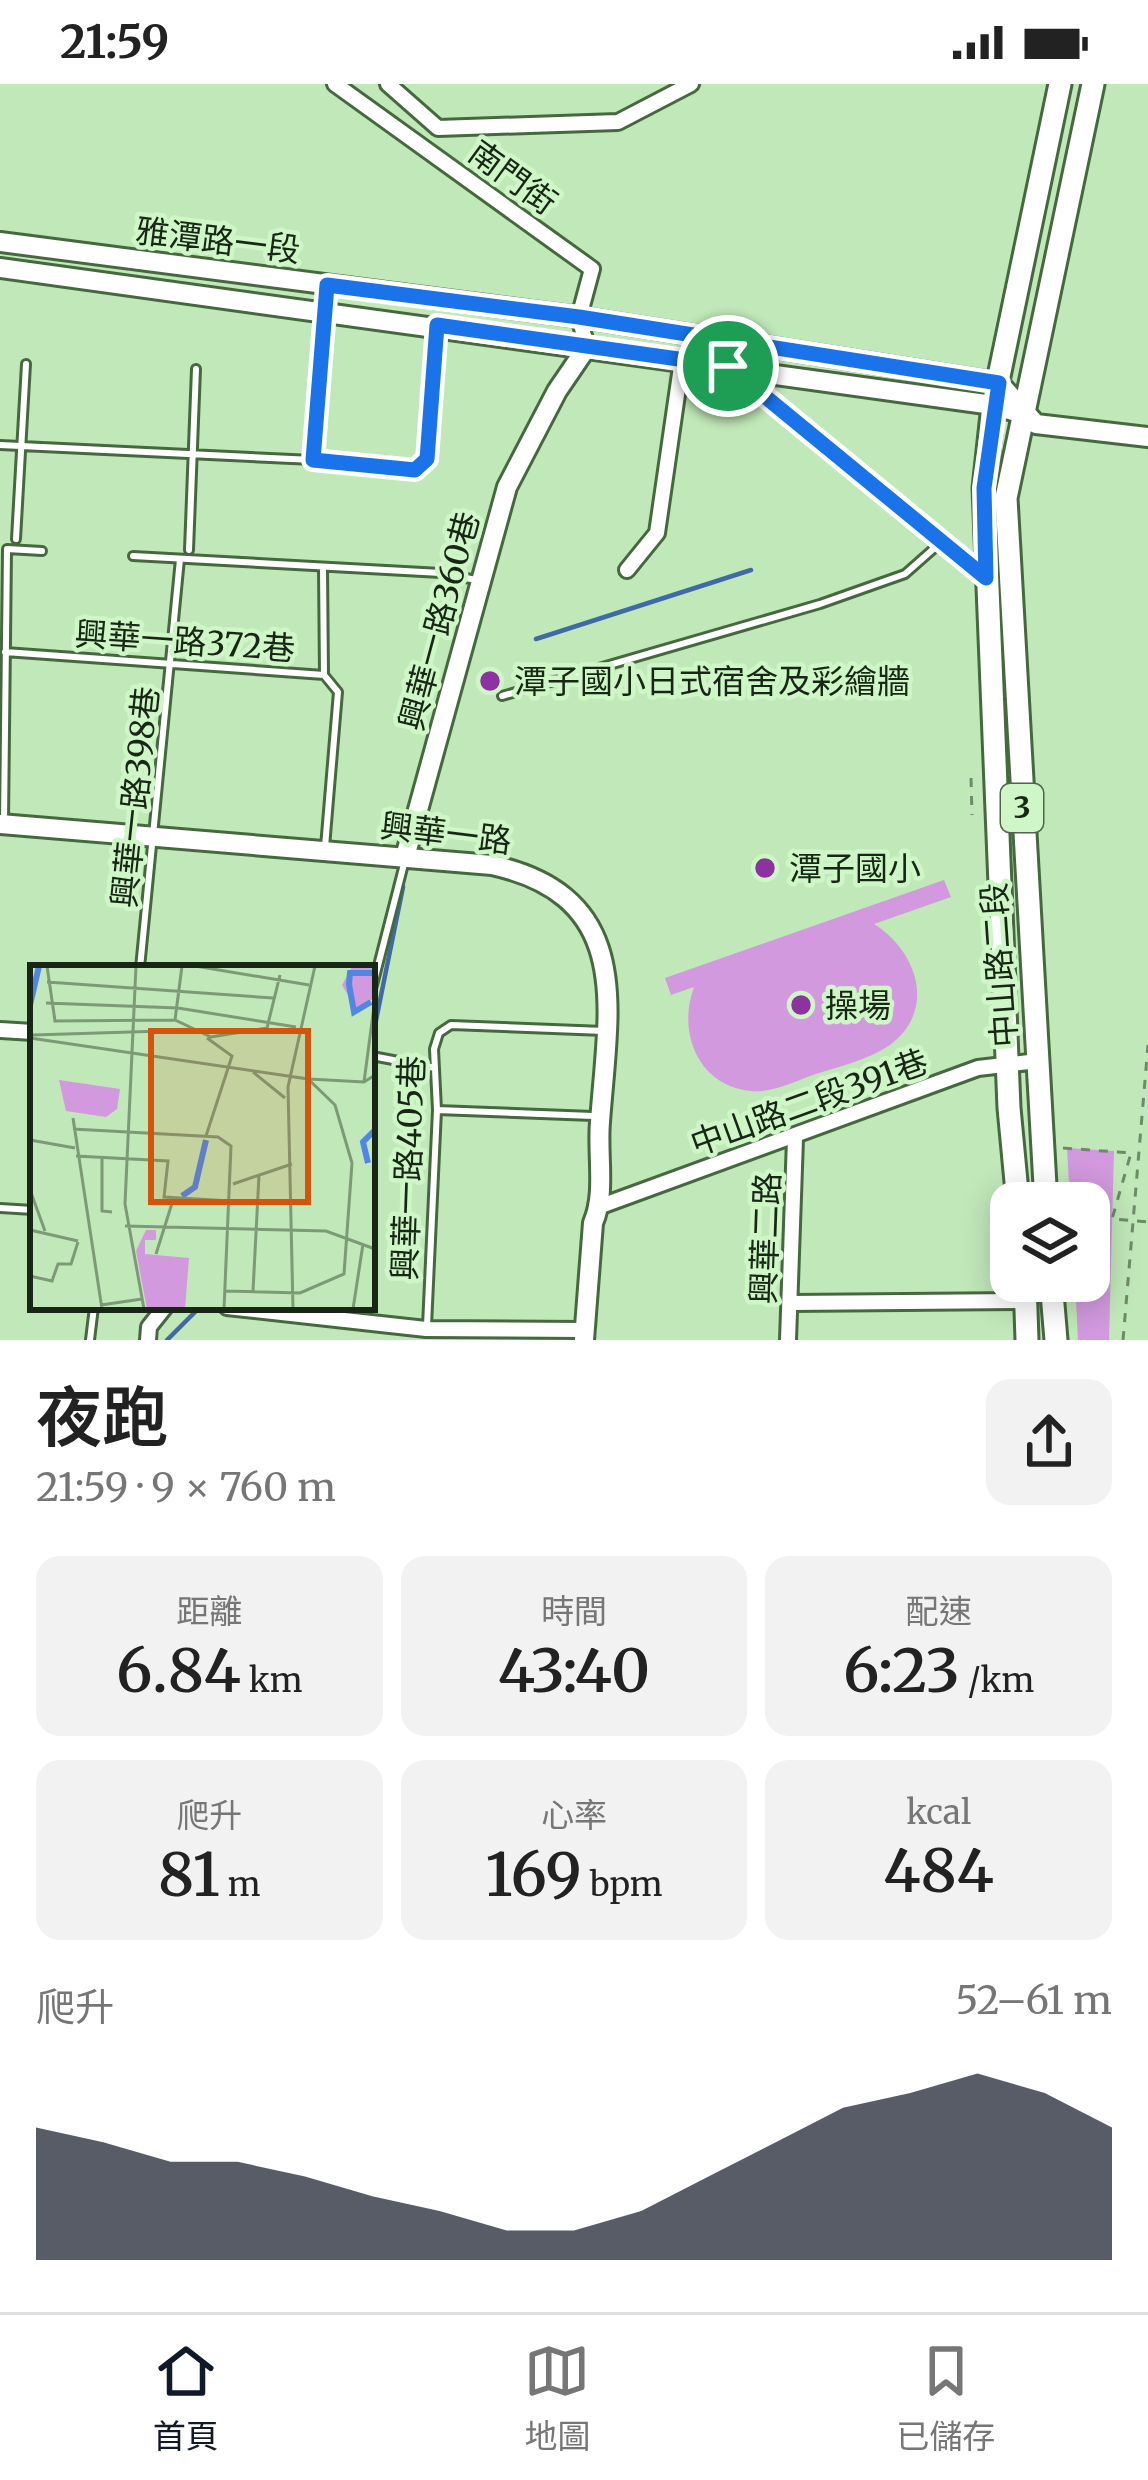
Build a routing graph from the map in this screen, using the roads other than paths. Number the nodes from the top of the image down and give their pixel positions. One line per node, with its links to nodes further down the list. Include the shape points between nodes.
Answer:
1 (335, 84): 10 (street, 南門街, via 592,269)
2 (388, 84): 3 (street, via 438,128 618,122)
3 (691, 84)
4 (1060, 84): 17 (main road, 中山路二段 / 3)
5 (1094, 84): 18 (main road, 中山路二段 / 3)
6 (0, 242): 8 (street, 雅潭路一段)
7 (0, 268): 9 (street, 雅潭路一段)
8 (327, 285): 9 (lane); 10 (street, 雅潭路一段)
9 (324, 310): 11 (street, 雅潭路一段); 23 (lane)
10 (579, 317): 12 (street, 南門街); 17 (street, 雅潭路一段)
11 (437, 325): 12 (street, 雅潭路一段); 23 (lane, via 427,459 415,470)
12 (587, 346): 13 (street, 雅潭路一段); 33 (street, 興華一路360巷, via 506,487)
13 (682, 360): 15 (street, 雅潭路一段); 31 (street, via 657,533)
14 (26, 364): 21 (lane)
15 (728, 366): 17 (street, 雅潭路一段); 25 (street)
16 (196, 369): 22 (lane)
17 (996, 394): 18 (street, 雅潭路一段); 32 (main road, 中山路二段 / 3, via 984,488)
18 (1026, 415): 19 (street, 雅潭路一段, via 1036,424); 46 (main road, 中山路二段 / 3, via 1006,498 1006,553)
19 (1148, 436)
20 (0, 445): 21 (lane)
21 (22, 445): 22 (lane); 24 (lane)
22 (191, 456): 23 (lane); 26 (lane)
23 (313, 460)
24 (16, 539)
25 (942, 542): 32 (street); 37 (lane, via 905,574)
26 (189, 550)
27 (42, 551): 34 (lane, via 8,549)
28 (133, 556): 29 (lane)
29 (180, 559): 30 (lane); 35 (lane, 興華一路398巷)
30 (322, 568): 33 (lane); 36 (lane)
31 (627, 570)
32 (986, 578): 47 (main road, 中山路二段 / 3)
33 (478, 580): 41 (street, 興華一路360巷)
34 (5, 652): 35 (lane, 興華一路372巷); 38 (lane)
35 (173, 662): 36 (lane, 興華一路372巷); 39 (lane, 興華一路398巷)
36 (324, 675): 40 (lane, 興華一路372巷, via 338,692)
37 (502, 696)
38 (2, 824): 39 (street, 興華一路)
39 (156, 837): 40 (street, 興華一路); 42 (lane, 興華一路398巷)
40 (325, 851): 41 (street, 興華一路)
41 (405, 857): 43 (lane); 44 (street, 興華一路, via 492,865 552,887 604,953)
42 (140, 965)
43 (375, 976)
44 (605, 1030): 48 (lane, 興華一路405巷, via 451,1025 439,1033); 54 (street, 興華一路)
45 (376, 1057): 48 (lane)
46 (1038, 1061): 47 (street, 中山路二段391巷); 53 (main road, 中山路二段 / 3)
47 (1008, 1066): 51 (street, 中山路二段391巷, via 978,1067); 52 (main road, 中山路二段 / 3)
48 (435, 1068): 49 (lane, 興華一路405巷)
49 (437, 1110): 50 (lane); 64 (lane, 興華一路405巷)
50 (593, 1117)
51 (795, 1138): 54 (street, 中山路二段391巷); 60 (street, 興華二路)
52 (1016, 1182)
53 (1045, 1182)
54 (601, 1206): 65 (street, 興華一路)
55 (0, 1208): 56 (lane)
56 (30, 1210)
57 (990, 1293): 60 (street)
58 (1026, 1302): 69 (main road)
59 (1052, 1302): 70 (main road)
60 (790, 1304): 68 (street, 興華二路)
61 (94, 1310): 66 (lane)
62 (163, 1310): 67 (street)
63 (254, 1310): 64 (street)
64 (427, 1329): 65 (street)
65 (585, 1335)
66 (90, 1340)
67 (148, 1340)
68 (788, 1340)
69 (1028, 1340)
70 (1055, 1340)

